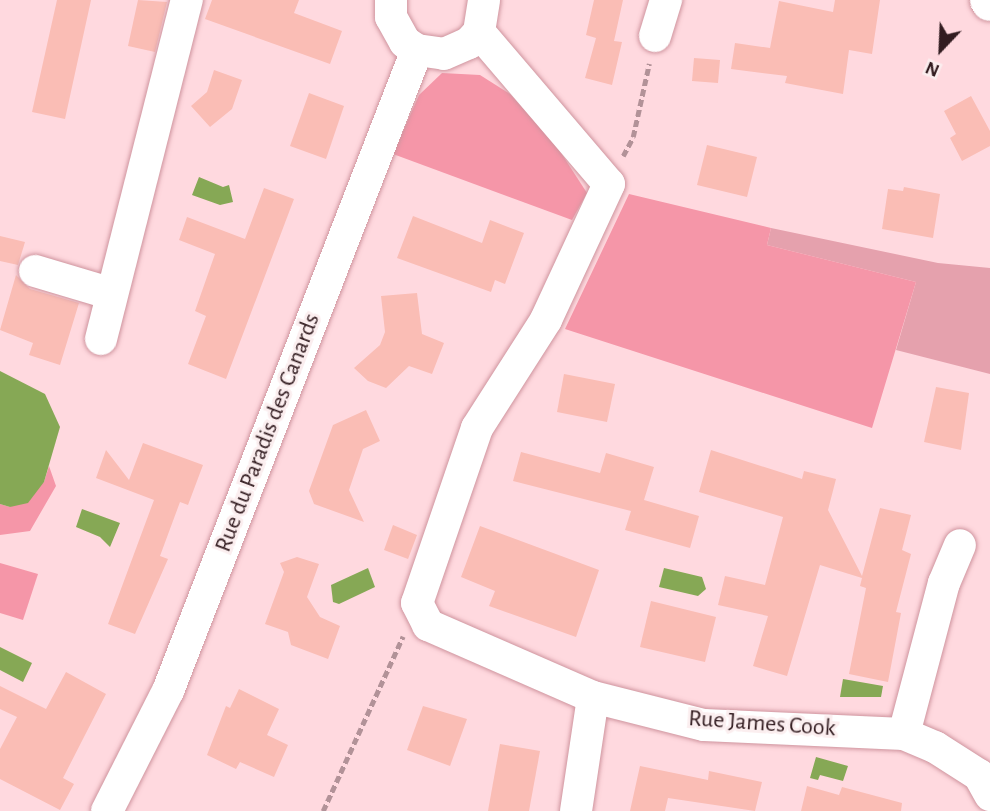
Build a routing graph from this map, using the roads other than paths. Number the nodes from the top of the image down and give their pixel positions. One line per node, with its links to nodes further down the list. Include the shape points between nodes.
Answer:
1 (187, 0): 9 (street)
2 (391, 0): 7 (street, via 396,31)
3 (484, 0): 5 (street)
4 (666, 0): 6 (street)
5 (479, 32): 7 (street, via 469,43 444,54); 12 (street, Rue James Cook, via 609,184 545,320 477,428 416,603 428,625)
6 (655, 36)
7 (417, 50): 15 (street, Rue du Paradis des Canards, via 168,691)
8 (35, 271): 9 (street)
9 (112, 294): 10 (street)
10 (101, 338)
11 (960, 545): 13 (street, via 944,583)
12 (593, 697): 13 (street, Rue James Cook, via 704,725); 16 (street)
13 (904, 734): 14 (street, Rue James Cook, via 979,775)
14 (990, 794)
15 (107, 811)
16 (576, 811)

